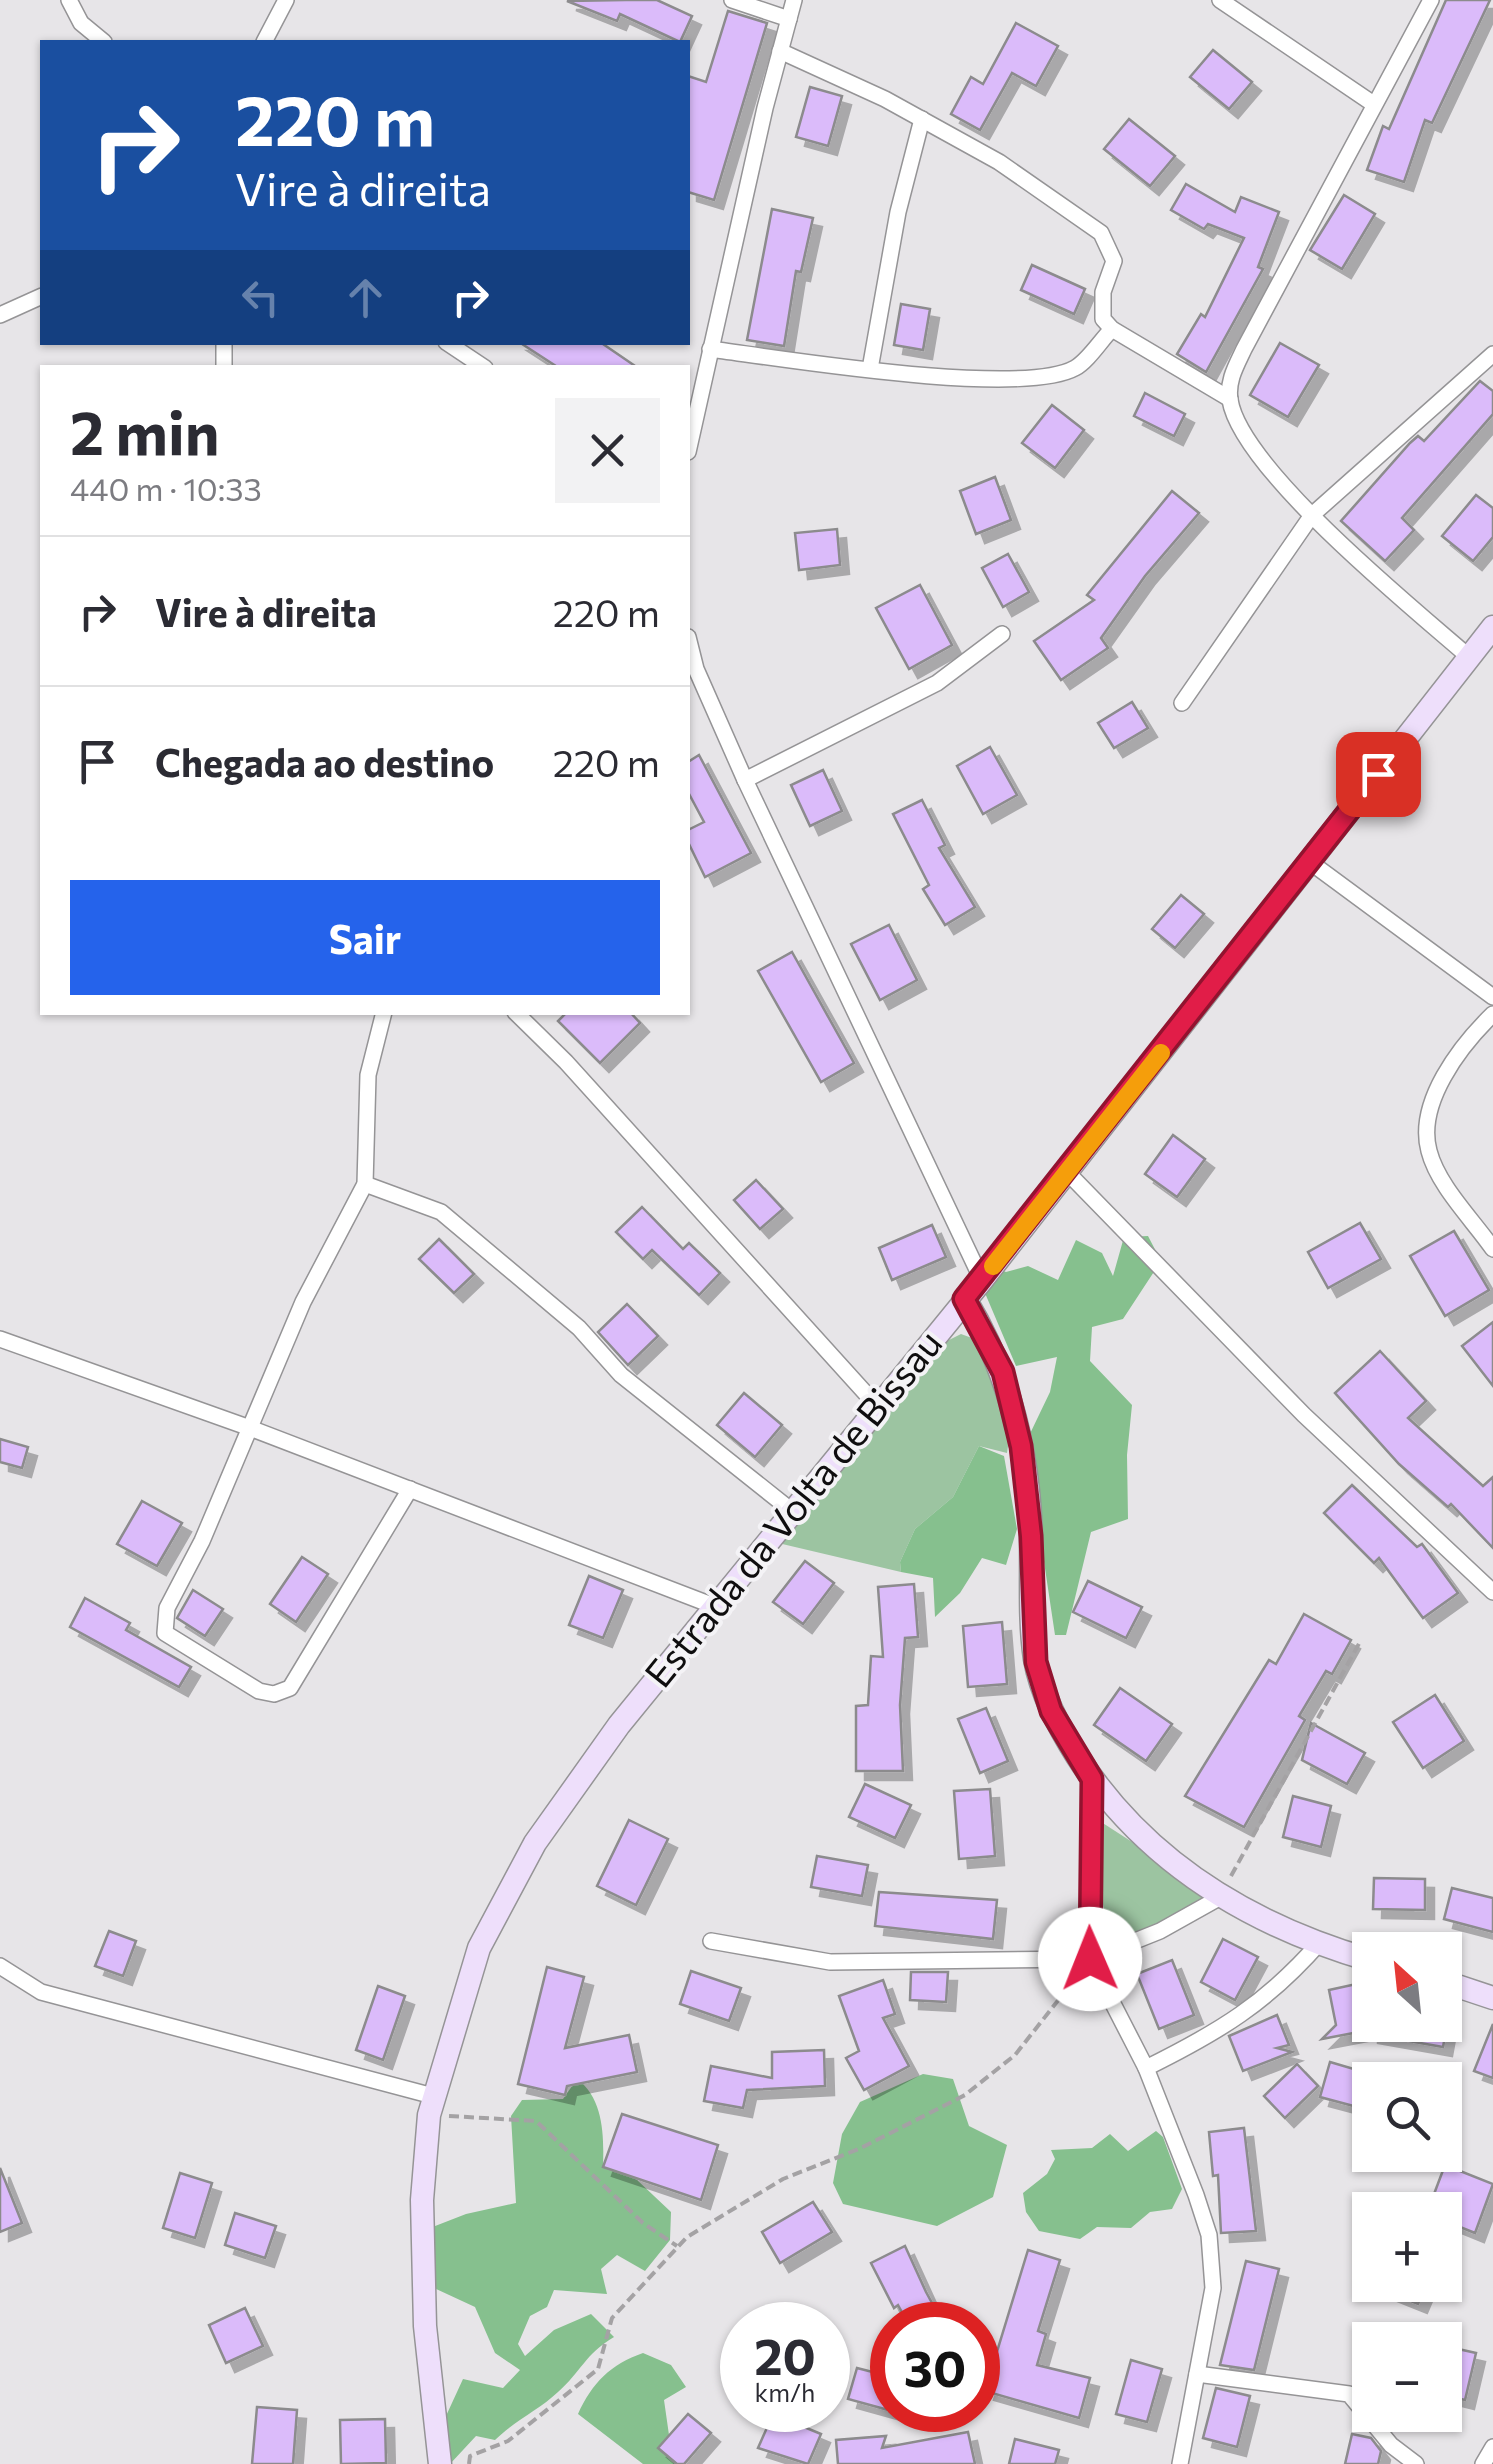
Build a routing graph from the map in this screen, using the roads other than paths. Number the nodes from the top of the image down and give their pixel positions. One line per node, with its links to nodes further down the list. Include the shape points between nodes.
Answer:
1 (69, 0): 8 (street, via 81,23)
2 (286, 0): 9 (street)
3 (732, 0): 7 (street)
4 (794, 0): 7 (street)
5 (1220, 0): 11 (street)
6 (1431, 0): 11 (street)
7 (789, 19): 10 (street)
8 (102, 40)
9 (265, 40)
10 (780, 51): 12 (street); 17 (street)
11 (1372, 103): 21 (street, via 1230,377)
12 (922, 119): 15 (street, via 999,162 1101,233 1114,261 1103,292 1103,319); 20 (street)
13 (40, 297): 14 (street)
14 (0, 314)
15 (1112, 330): 20 (street, via 1075,368 1023,378); 21 (street)
16 (451, 345): 19 (street)
17 (710, 349): 20 (street); 22 (street)
18 (1493, 354): 23 (street)
19 (481, 365)
20 (870, 369)
21 (1230, 400): 23 (street, via 1251,443)
22 (690, 443)
23 (1312, 515): 27 (street); 28 (street)
24 (1493, 626): 27 (main road, Estrada da Volta de Bissau)
25 (1002, 634): 29 (street, via 937,683)
26 (690, 645): 29 (street)
27 (1469, 656): 30 (main road, Estrada da Volta de Bissau)
28 (1182, 703)
29 (745, 780): 38 (street)
30 (1310, 862): 31 (street); 35 (main road, Estrada da Volta de Bissau)
31 (1493, 997)
32 (1493, 1014): 37 (street, via 1442,1080 1424,1124 1429,1154)
33 (383, 1015): 36 (street, via 368,1075)
34 (518, 1015): 41 (street)
35 (1068, 1172): 38 (main road, Estrada da Volta de Bissau); 45 (street, via 1304,1416)
36 (364, 1184): 42 (street, via 303,1302); 44 (street, via 442,1212 578,1328 621,1375)
37 (1493, 1250)
38 (982, 1280): 39 (main road, Estrada da Volta de Bissau)
39 (964, 1299): 41 (main road, Estrada da Volta de Bissau); 47 (main road, via 1003,1372 1021,1446 1036,1662 1051,1711)
40 (0, 1339): 42 (street)
41 (878, 1407): 44 (main road, Estrada da Volta de Bissau)
42 (250, 1428): 43 (street); 43 (street, via 163,1622 164,1634 259,1691 290,1688)
43 (410, 1489): 46 (street)
44 (792, 1511): 46 (main road, Estrada da Volta de Bissau)
45 (1493, 1592)
46 (714, 1606): 57 (main road, Estrada da Volta de Bissau, via 534,1843 479,1948)
47 (1092, 1779): 48 (main road, via 1143,1839); 52 (street)
48 (1219, 1898): 50 (main road); 52 (street)
49 (711, 1941): 52 (street, via 830,1962)
50 (1321, 1942): 51 (main road); 56 (street, via 1252,2010)
51 (1352, 1953)
52 (1090, 1959): 56 (street)
53 (0, 1966): 57 (street, via 41,1992)
54 (1462, 1988): 55 (main road)
55 (1493, 1998)
56 (1146, 2068): 58 (street, via 1196,2195 1214,2262)
57 (431, 2106): 60 (main road, Estrada da Volta de Bissau, via 422,2200 425,2326)
58 (1197, 2374): 61 (street); 62 (street, via 1349,2394)
59 (1493, 2447): 63 (street)
60 (440, 2464)
61 (1180, 2464)
62 (1416, 2464)
63 (1483, 2464)

